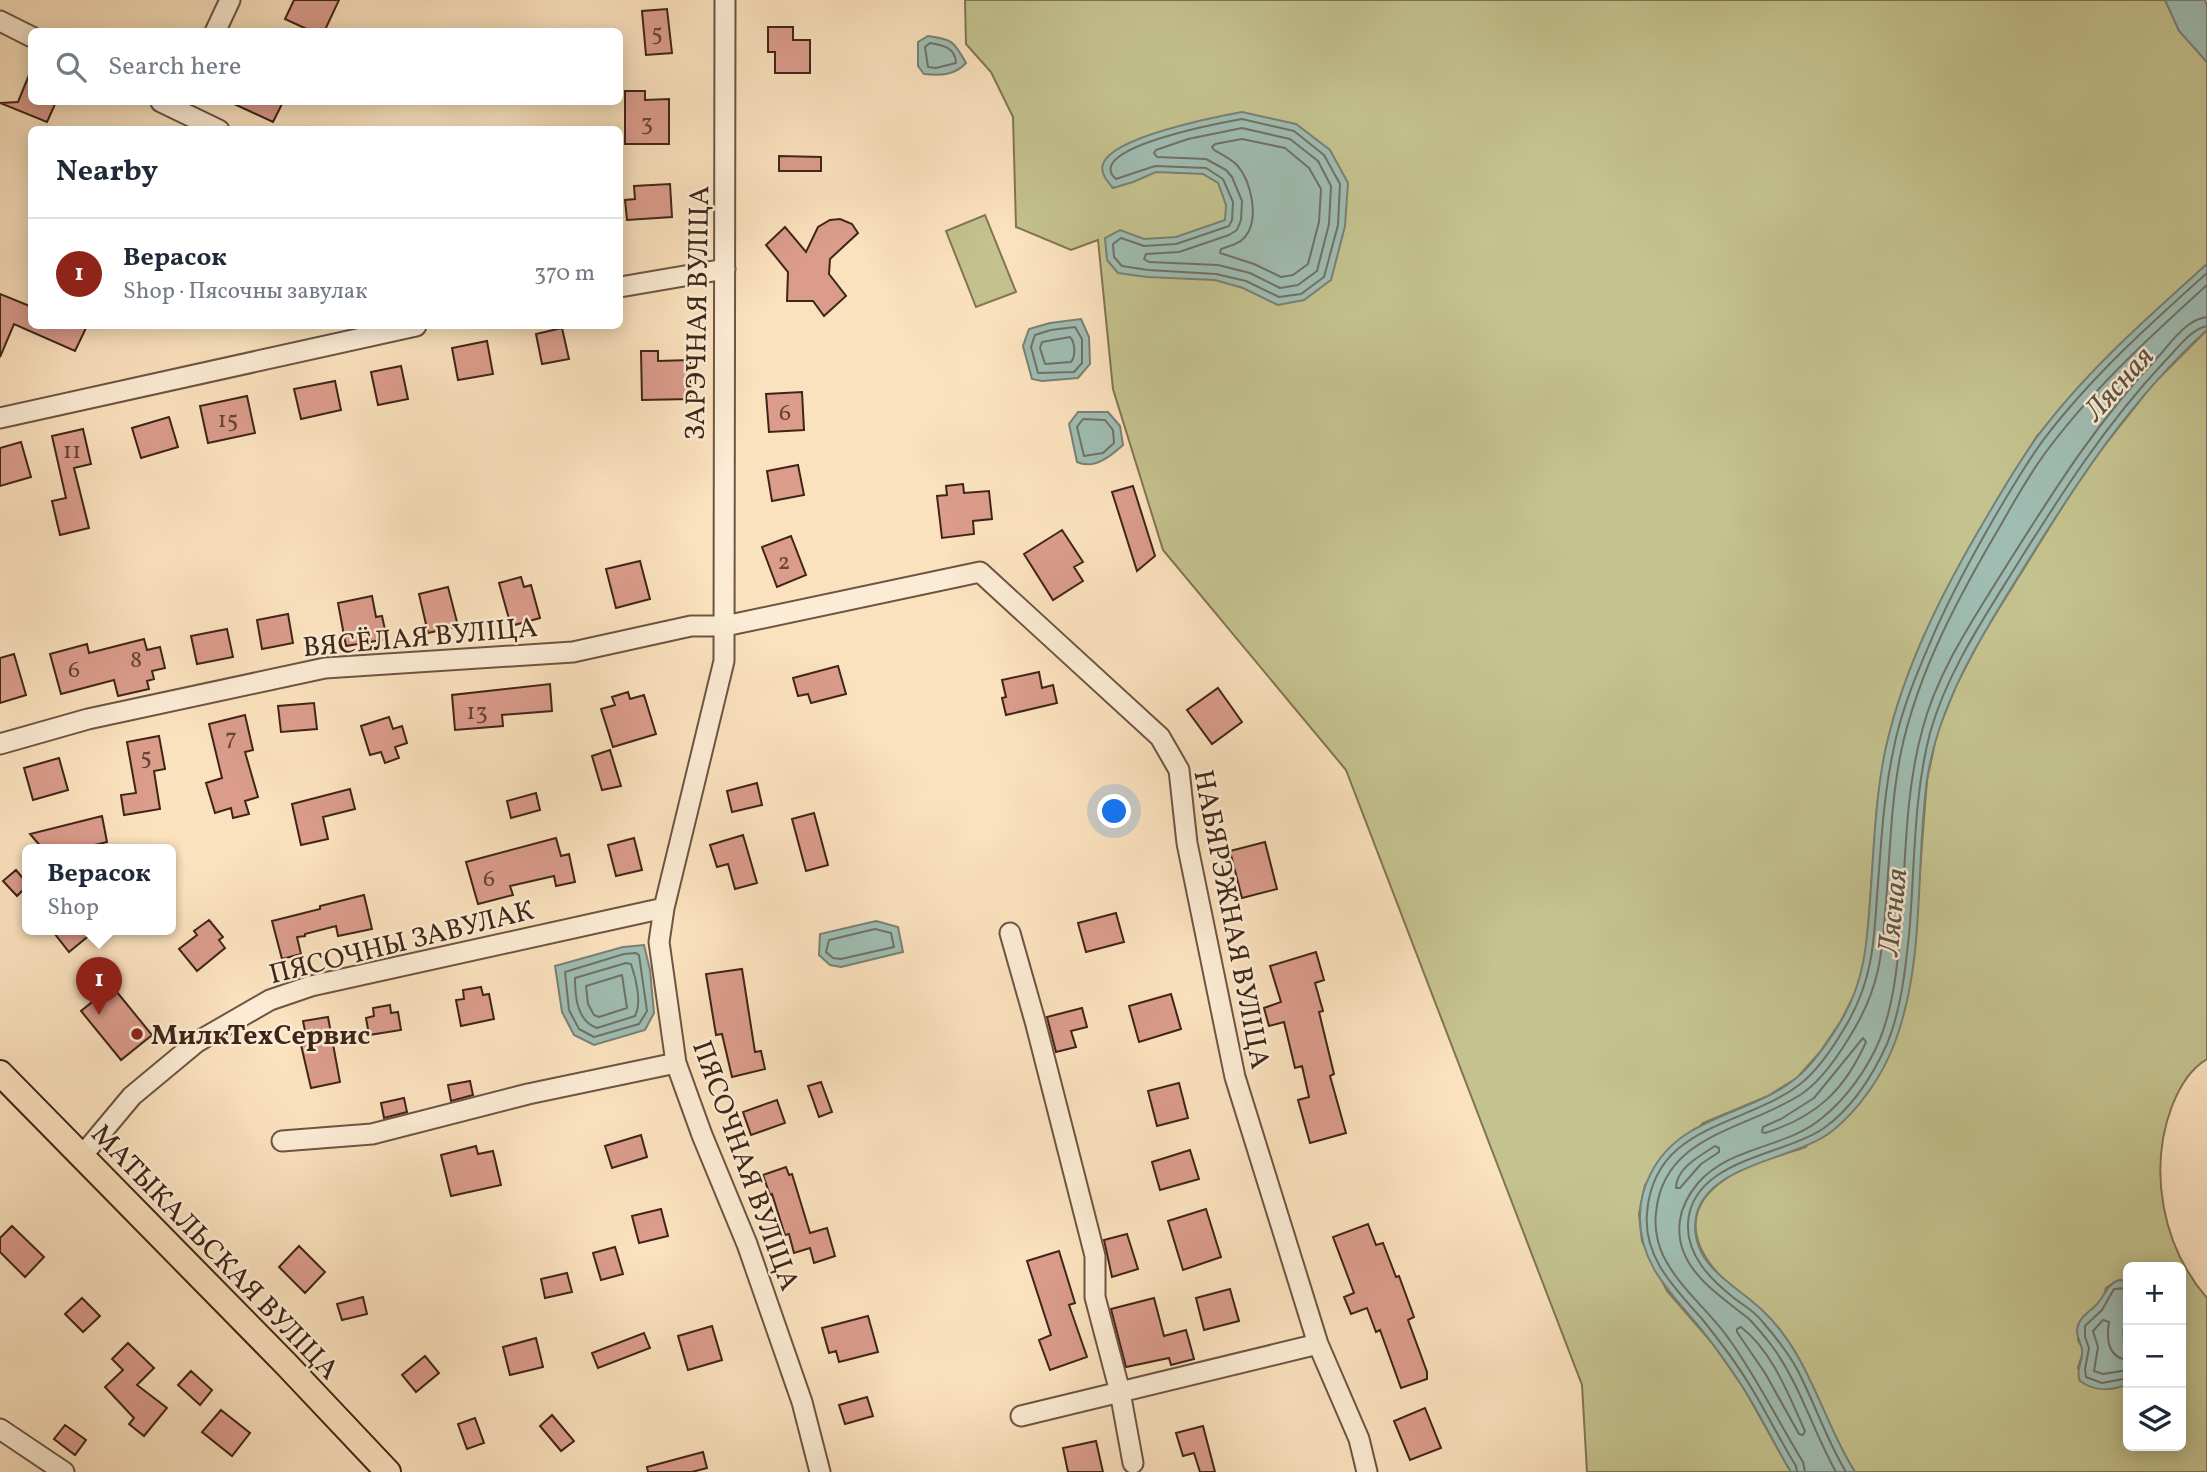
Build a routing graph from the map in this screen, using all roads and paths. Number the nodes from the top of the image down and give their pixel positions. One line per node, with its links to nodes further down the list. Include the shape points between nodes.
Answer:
1 (230, 0): 4 (street)
2 (725, 0): 8 (street, ЗАРЭЧНАЯ ВУЛІЦА)
3 (0, 21): 5 (street)
4 (217, 28)
5 (28, 35)
6 (175, 105): 7 (street)
7 (212, 126)
8 (725, 269): 9 (street); 12 (street, ЗАРЭЧНАЯ ВУЛІЦА)
9 (623, 286)
10 (402, 329): 11 (street)
11 (0, 418)
12 (725, 625): 13 (street, ВЯСЁЛАЯ ВУЛІЦА, via 691,626 573,652 325,668 88,719); 14 (street, ПЯСОЧНАЯ ВУЛІЦА, via 724,661); 20 (street, НАБЯРЭЖНАЯ ВУЛІЦА, via 980,572 1160,737 1179,769 1187,843 1235,1077)
13 (0, 744)
14 (664, 908): 16 (street, ПЯСОЧНАЯ ВУЛІЦА, via 659,942); 19 (street, ПЯСОЧНЫ ЗАВУЛАК, via 311,986 270,1000 197,1042 169,1065 132,1096)
15 (1010, 933): 21 (street, via 1095,1256 1095,1297)
16 (676, 1063): 18 (street, via 372,1134); 27 (street, ПЯСОЧНАЯ ВУЛІЦА, via 747,1244 802,1402)
17 (0, 1073): 19 (main road, МАТЫКАЛЬСКАЯ ВУЛІЦА)
18 (282, 1141)
19 (81, 1157): 26 (main road, МАТЫКАЛЬСКАЯ ВУЛІЦА)
20 (1318, 1344): 21 (street); 28 (street, НАБЯРЭЖНАЯ ВУЛІЦА, via 1359,1439)
21 (1120, 1392): 22 (street); 24 (street)
22 (1021, 1416)
23 (0, 1429): 25 (street)
24 (1133, 1463)
25 (64, 1472)
26 (388, 1472)
27 (820, 1472)
28 (1367, 1472)

